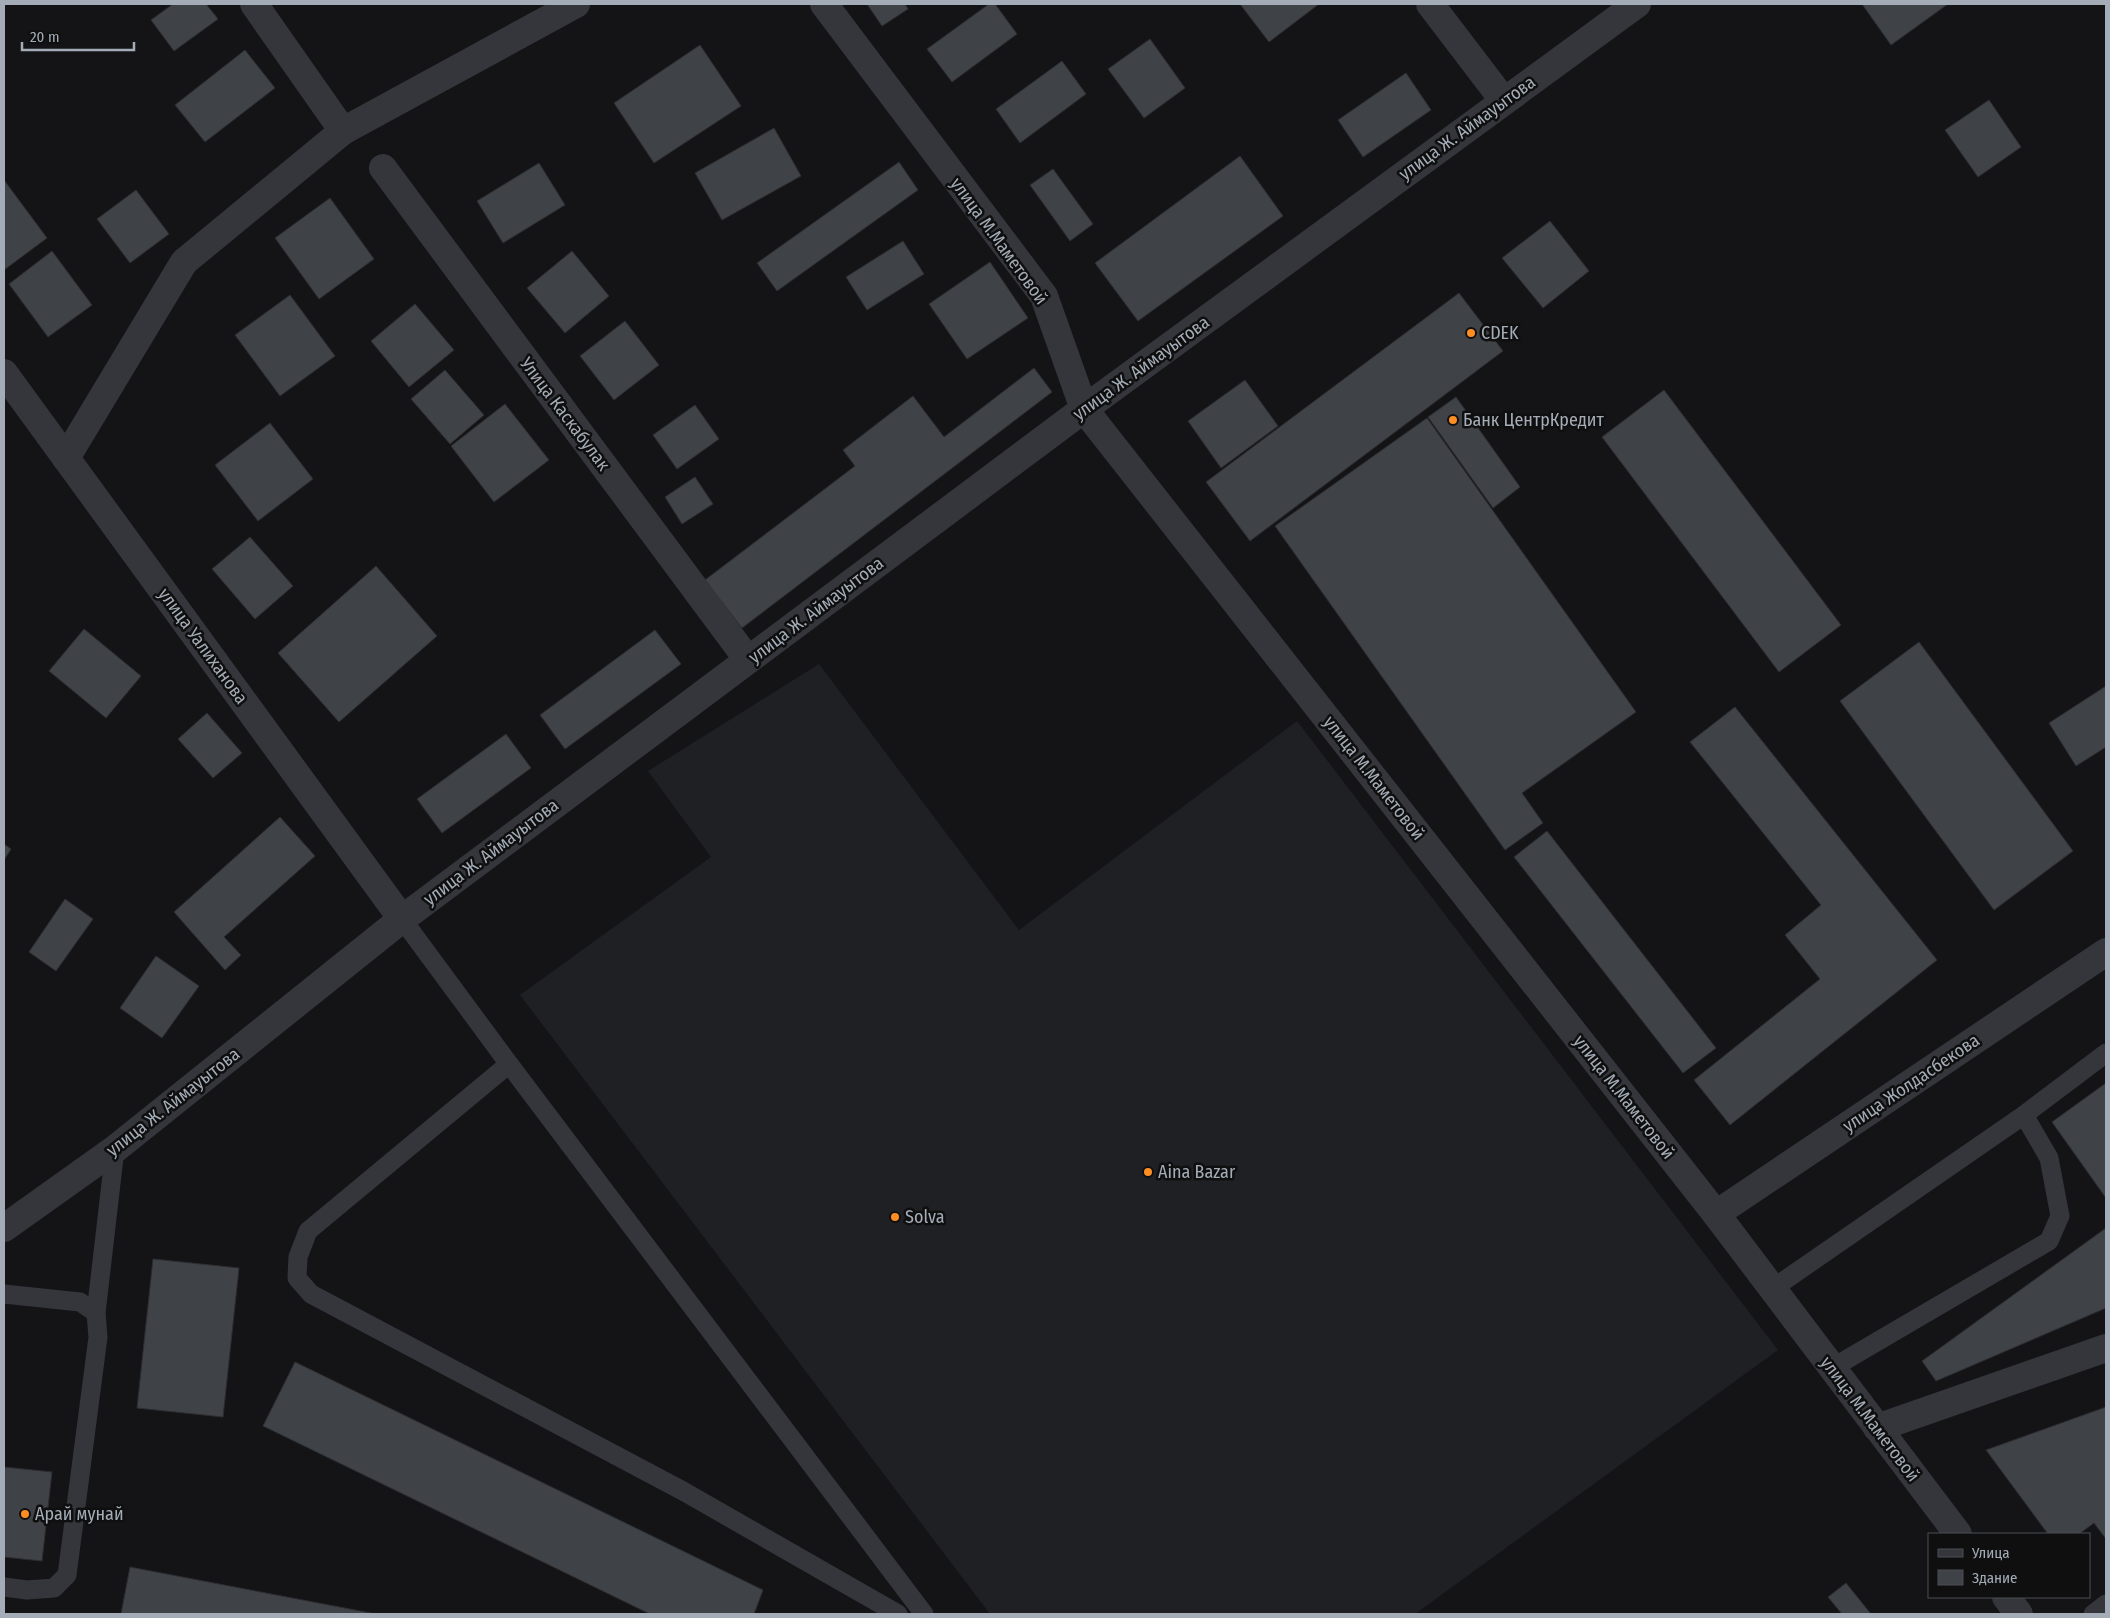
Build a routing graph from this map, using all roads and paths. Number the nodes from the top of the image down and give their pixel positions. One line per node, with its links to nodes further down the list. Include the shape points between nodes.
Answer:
1 (254, 4): 7 (street)
2 (576, 4): 7 (street)
3 (824, 4): 10 (street, улица М.Маметовой, via 1044,296)
4 (1430, 4): 6 (street)
5 (1637, 4): 6 (street, улица Ж. Аймауытова)
6 (1504, 101): 10 (street, улица Ж. Аймауытова)
7 (343, 131): 11 (street, via 184,262)
8 (383, 168): 12 (street, Улица Каскабулак)
9 (4, 373): 11 (street, улица Уалиханова)
10 (1084, 409): 12 (street, улица Ж. Аймауытова); 19 (street, улица М.Маметовой)
11 (66, 458): 13 (street, улица Уалиханова)
12 (748, 660): 13 (street, улица Ж. Аймауытова)
13 (402, 919): 16 (lane); 18 (street, улица Ж. Аймауытова)
14 (2106, 952): 19 (street, улица Жолдасбекова)
15 (2106, 1053): 17 (lane)
16 (509, 1064): 31 (lane, via 308,1231 298,1257 297,1278 311,1294 683,1491); 32 (lane)
17 (2024, 1115): 21 (lane); 25 (lane, via 2049,1158 2060,1216 2049,1241)
18 (115, 1149): 20 (street, улица Ж. Аймауытова); 23 (lane)
19 (1716, 1214): 21 (street, улица М.Маметовой)
20 (4, 1228)
21 (1772, 1289): 25 (street, улица М.Маметовой)
22 (4, 1294): 23 (lane, via 80,1302)
23 (96, 1312): 28 (lane, via 98,1337 67,1576 54,1588 27,1590)
24 (2106, 1348): 26 (street)
25 (1832, 1368): 26 (street, улица М.Маметовой)
26 (1877, 1428): 27 (street, улица М.Маметовой)
27 (1957, 1533)
28 (4, 1587)
29 (2007, 1598): 33 (street)
30 (2106, 1604): 34 (lane)
31 (898, 1614)
32 (924, 1614)
33 (2019, 1614)
34 (2093, 1614)

